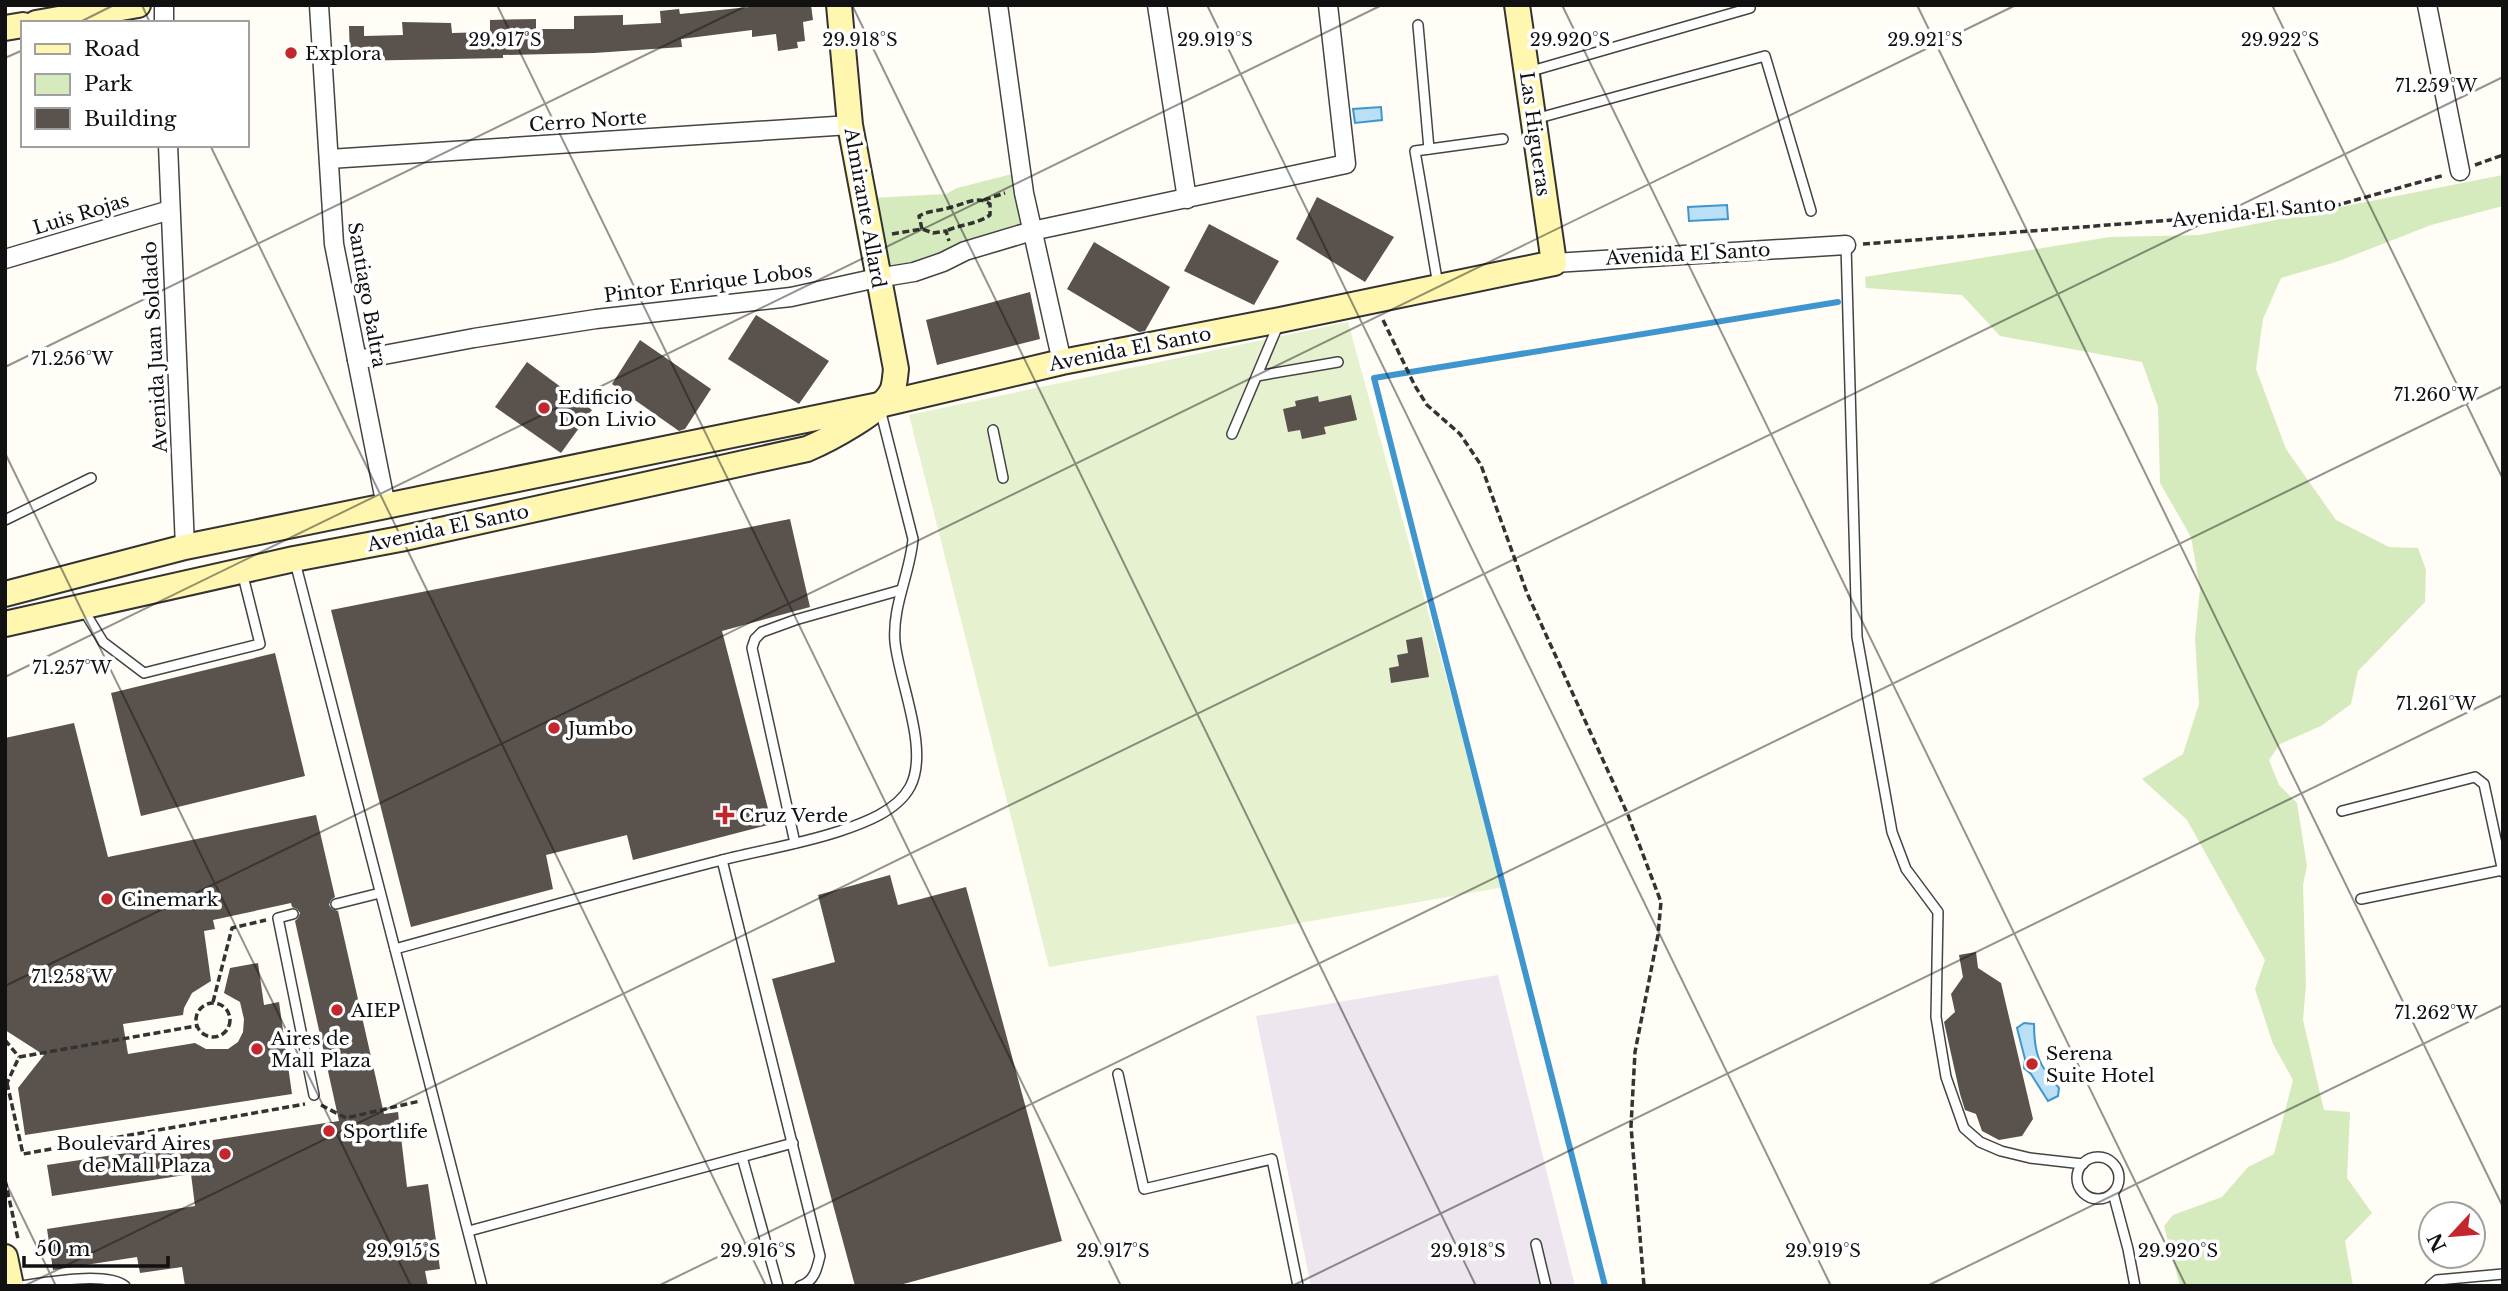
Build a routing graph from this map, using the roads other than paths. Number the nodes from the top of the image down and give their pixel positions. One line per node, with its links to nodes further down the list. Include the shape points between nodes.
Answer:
1 (138, 5): 10 (main road)
2 (319, 5): 18 (street, Santiago Baltra)
3 (839, 5): 14 (main road, Almirante Allard)
4 (998, 5): 23 (street)
5 (1157, 5): 20 (street)
6 (1328, 5): 20 (street, Pintor Enrique Lobos, via 1346,164)
7 (1517, 5): 12 (main road, Las Higueras)
8 (2427, 5): 19 (street)
9 (1749, 8): 12 (lane)
10 (47, 21)
11 (1418, 26): 17 (lane)
12 (1527, 72): 13 (main road, Las Higueras)
13 (1534, 120): 22 (lane, via 1765,56); 26 (main road, Las Higueras)
14 (850, 125): 18 (street, Cerro Norte); 27 (main road, Almirante Allard)
15 (1503, 139): 17 (lane)
16 (168, 147): 21 (street, Avenida Juan Soldado)
17 (1429, 149): 28 (lane, via 1415,151)
18 (329, 159): 30 (street, Santiago Baltra, via 334,244)
19 (2459, 171)
20 (1187, 199): 23 (street, Pintor Enrique Lobos)
21 (170, 209): 25 (street, Luis Rojas); 41 (street, Avenida Juan Soldado)
22 (1811, 211)
23 (1032, 231): 27 (street, Pintor Enrique Lobos, via 914,272); 31 (street)
24 (1846, 245): 26 (street, Avenida El Santo); 61 (lane, via 1857,637 1892,832 1906,869 1938,912 1936,1017 1946,1077 1965,1128 1980,1142 2030,1158)
25 (5, 259)
26 (1554, 263): 28 (main road, Avenida El Santo)
27 (877, 278): 30 (street, Pintor Enrique Lobos, via 791,297 596,319); 34 (main road, Almirante Allard, via 896,369 892,391)
28 (1438, 287): 29 (main road, Avenida El Santo)
29 (1280, 320): 31 (main road, Avenida El Santo); 33 (lane)
30 (358, 360): 39 (street, Santiago Baltra)
31 (1062, 362): 34 (main road, Avenida El Santo)
32 (1338, 362): 33 (lane)
33 (1256, 376): 36 (lane)
34 (879, 405): 39 (main road, Avenida El Santo); 42 (main road, Avenida El Santo, via 845,430 807,449); 44 (lane, via 913,539)
35 (993, 430): 38 (lane)
36 (1232, 434)
37 (90, 478): 40 (lane)
38 (1003, 478)
39 (386, 506): 41 (main road, Avenida El Santo)
40 (5, 520)
41 (185, 547): 43 (main road, via 202,563); 45 (main road, Avenida El Santo)
42 (294, 559): 43 (main road, Avenida El Santo); 52 (lane)
43 (232, 572): 46 (main road, Avenida El Santo); 46 (lane, via 260,644 144,673 103,642)
44 (901, 590): 49 (lane, via 895,643 917,746 911,786 889,810); 49 (lane, via 795,620 755,639 752,648)
45 (5, 594)
46 (82, 606): 47 (main road, Avenida El Santo)
47 (5, 624)
48 (2342, 811): 51 (lane, via 2475,777 2484,784)
49 (795, 843): 50 (lane)
50 (722, 860): 56 (lane); 59 (lane)
51 (2503, 871): 53 (lane)
52 (380, 893): 54 (lane); 56 (lane)
53 (2361, 899)
54 (336, 904)
55 (293, 914): 58 (lane, via 278,918)
56 (395, 949): 63 (lane)
57 (1118, 1074): 73 (lane, via 1144,1189 1272,1159)
58 (314, 1094)
59 (793, 1143): 60 (lane); 72 (lane, via 820,1256 816,1273)
60 (743, 1157): 63 (lane); 71 (lane)
61 (2082, 1164): 62 (lane, via 2077,1182 2085,1195 2099,1200); 62 (lane, via 2101,1157 2114,1164 2119,1179)
62 (2113, 1193): 75 (lane)
63 (468, 1231): 70 (lane)
64 (1536, 1244): 74 (lane)
65 (12, 1251): 67 (main road)
66 (2503, 1274): 76 (lane, via 2437,1280)
67 (11, 1286)
68 (19, 1286): 69 (lane, via 91,1279 118,1280)
69 (125, 1286)
70 (482, 1286)
71 (778, 1286)
72 (800, 1286)
73 (1298, 1286)
74 (1546, 1286)
75 (2135, 1286)
76 (2430, 1286)

